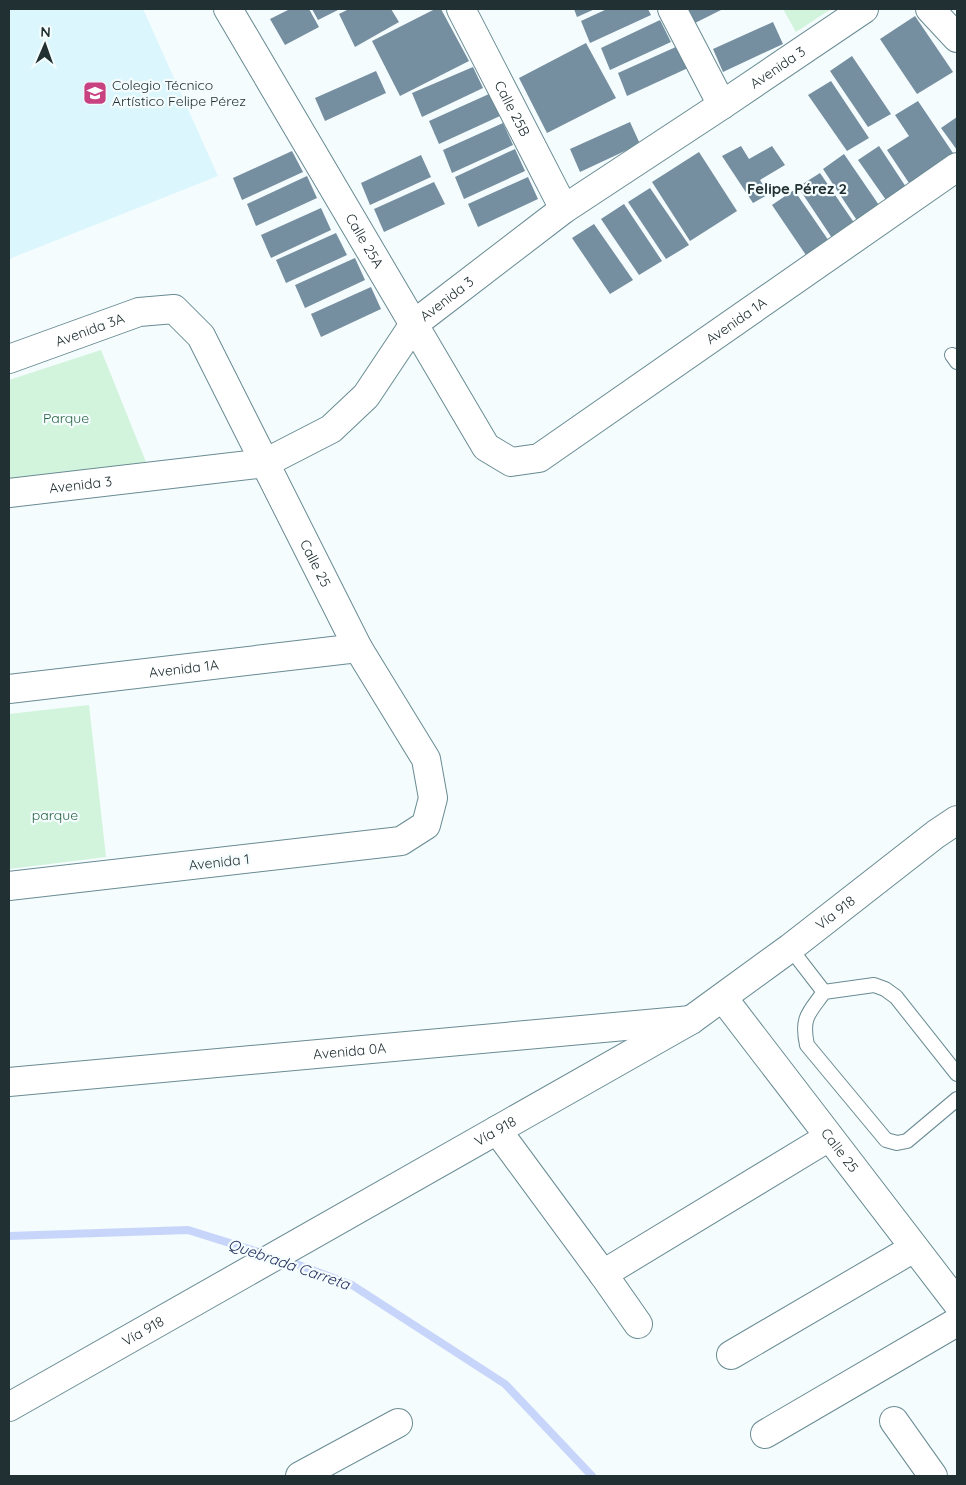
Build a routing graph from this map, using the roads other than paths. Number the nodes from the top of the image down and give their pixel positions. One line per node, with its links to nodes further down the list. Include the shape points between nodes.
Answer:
1 (228, 9): 11 (street, Calle 25A)
2 (462, 9): 9 (street, Calle 25B)
3 (672, 9): 7 (street)
4 (864, 9): 7 (street, Avenida 3)
5 (930, 9): 6 (street)
6 (957, 38)
7 (722, 105): 9 (street, Avenida 3)
8 (957, 167): 14 (street, Avenida 1A, via 538,458)
9 (564, 209): 11 (street, Avenida 3)
10 (174, 309): 12 (street, Avenida 3A, via 139,312); 13 (street, Calle 25, via 201,336)
11 (414, 324): 13 (street, Avenida 3, via 366,396 338,423); 14 (street, Calle 25A, via 486,446)
12 (9, 359)
13 (265, 462): 15 (street, Avenida 3); 16 (street, Calle 25)
14 (511, 462)
15 (9, 493)
16 (358, 648): 17 (street, Avenida 1A); 19 (street, Calle 25, via 426,759 433,798)
17 (9, 689)
18 (957, 820): 21 (street, Vía 918)
19 (426, 826): 20 (street, Avenida 1, via 400,841)
20 (9, 886)
21 (790, 948): 22 (lane); 23 (street, Vía 918)
22 (824, 992): 25 (lane, via 874,985 885,989 896,997); 27 (lane, via 806,1017 807,1045 886,1140 908,1141)
23 (723, 998): 24 (street, Vía 918); 29 (street, Calle 25)
24 (691, 1020): 26 (street, Avenida 0A); 28 (street, Vía 918)
25 (957, 1074)
26 (9, 1082)
27 (957, 1099)
28 (497, 1130): 31 (street); 36 (street, Vía 918)
29 (829, 1137): 30 (street, Calle 25); 31 (street)
30 (914, 1248): 32 (street, Calle 25); 35 (street)
31 (602, 1274): 34 (street)
32 (957, 1303)
33 (957, 1322): 39 (street)
34 (638, 1324)
35 (731, 1355)
36 (9, 1406)
37 (894, 1421): 41 (street)
38 (398, 1423): 40 (street)
39 (766, 1434)
40 (300, 1476)
41 (933, 1476)

